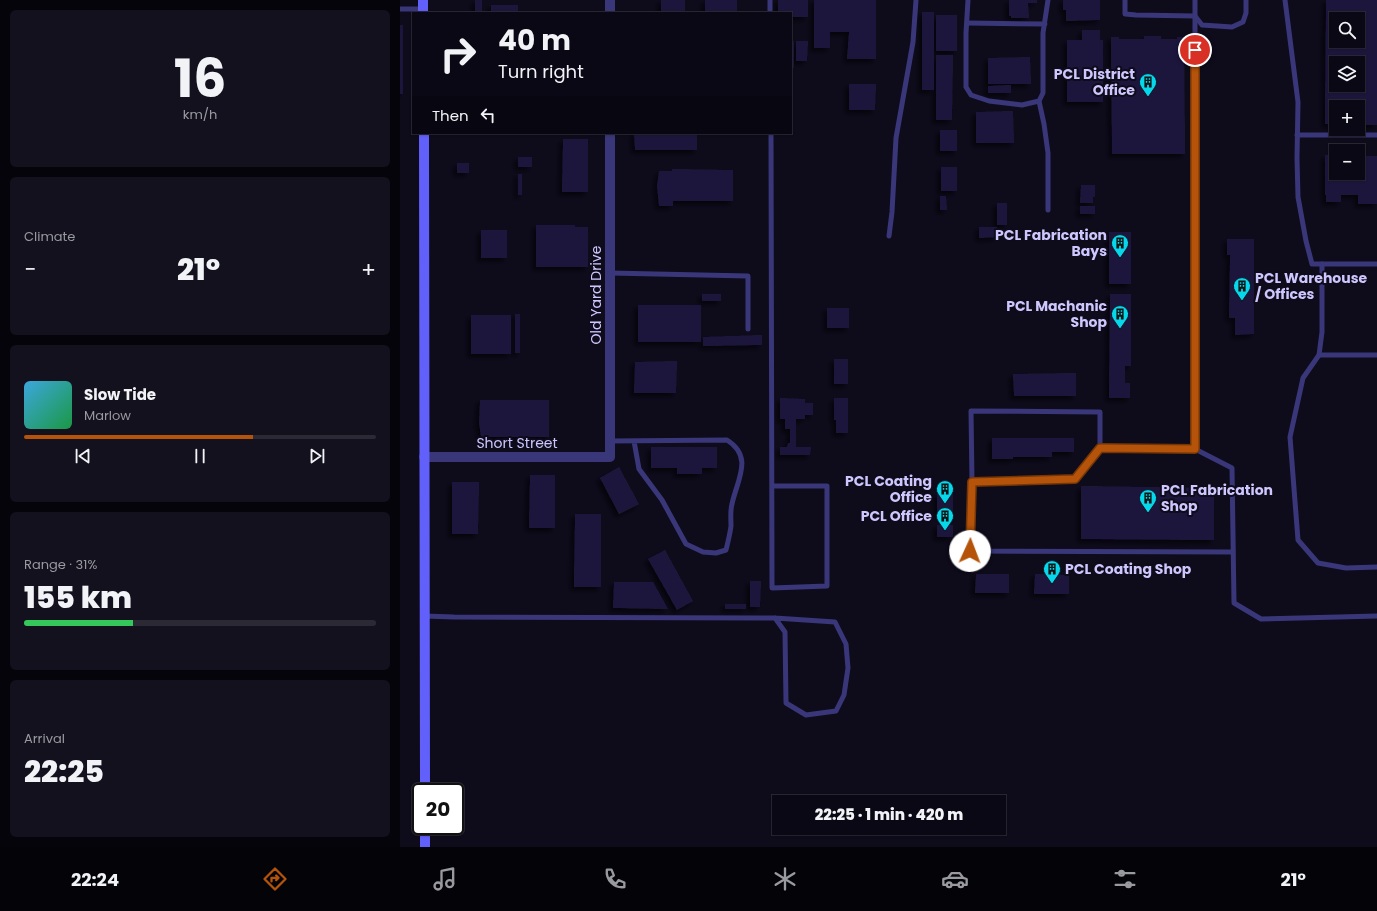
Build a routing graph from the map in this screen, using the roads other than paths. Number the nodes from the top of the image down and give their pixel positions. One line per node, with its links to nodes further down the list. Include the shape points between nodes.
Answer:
1 (610, 0): 12 (street)
2 (770, 0): 13 (lane)
3 (916, 0): 24 (lane, via 913,42 896,138)
4 (968, 0): 15 (lane)
5 (1048, 0): 16 (lane)
6 (1125, 0): 14 (lane, via 1125,14)
7 (1195, 0): 14 (lane)
8 (1246, 0): 14 (lane, via 1243,22 1232,27 1202,25)
9 (1285, 0): 21 (lane, via 1298,102)
10 (424, 7): 11 (lane)
11 (400, 9)
12 (610, 12)
13 (770, 12)
14 (1195, 16): 34 (lane)
15 (967, 23): 16 (lane); 17 (lane, via 966,87 971,95 989,102 1022,105)
16 (1045, 24): 17 (lane, via 1043,93)
17 (1039, 101): 23 (lane, via 1048,153)
18 (424, 134): 35 (street)
19 (610, 134): 27 (street, Old Yard Drive)
20 (771, 134): 38 (lane)
21 (1297, 136): 22 (lane); 25 (lane, via 1298,197 1306,241 1312,264)
22 (1377, 136)
23 (1048, 210)
24 (889, 236)
25 (1322, 264): 26 (lane); 29 (lane, via 1322,332)
26 (1377, 264)
27 (610, 273): 28 (lane, via 748,276); 31 (street, Old Yard Drive)
28 (748, 329)
29 (1318, 355): 30 (lane); 40 (lane, via 1303,378 1290,437 1298,540 1318,563 1346,568)
30 (1377, 355)
31 (610, 441): 32 (lane); 36 (street, Old Yard Drive)
32 (634, 441): 32 (lane, via 727,440 737,446 742,469 732,505 731,528 726,550 716,553 703,552 686,544 662,500 639,469)
33 (1100, 448): 34 (lane); 37 (lane, via 1075,479); 37 (lane, via 1100,412 971,411)
34 (1195, 449): 39 (lane, via 1232,468)
35 (424, 457): 36 (street, Short Street); 41 (street)
36 (610, 457)
37 (972, 482): 39 (lane, via 970,551)
38 (772, 486): 38 (lane, via 772,588 827,586 827,486)
39 (1234, 552): 42 (lane, via 1234,603 1261,619)
40 (1377, 567)
41 (424, 616): 43 (lane); 44 (street)
42 (1377, 616)
43 (775, 618): 43 (lane, via 785,632 786,703 806,715 836,711 844,695 848,668 846,644 835,622)
44 (424, 783)
45 (425, 835): 46 (street)
46 (425, 847)

